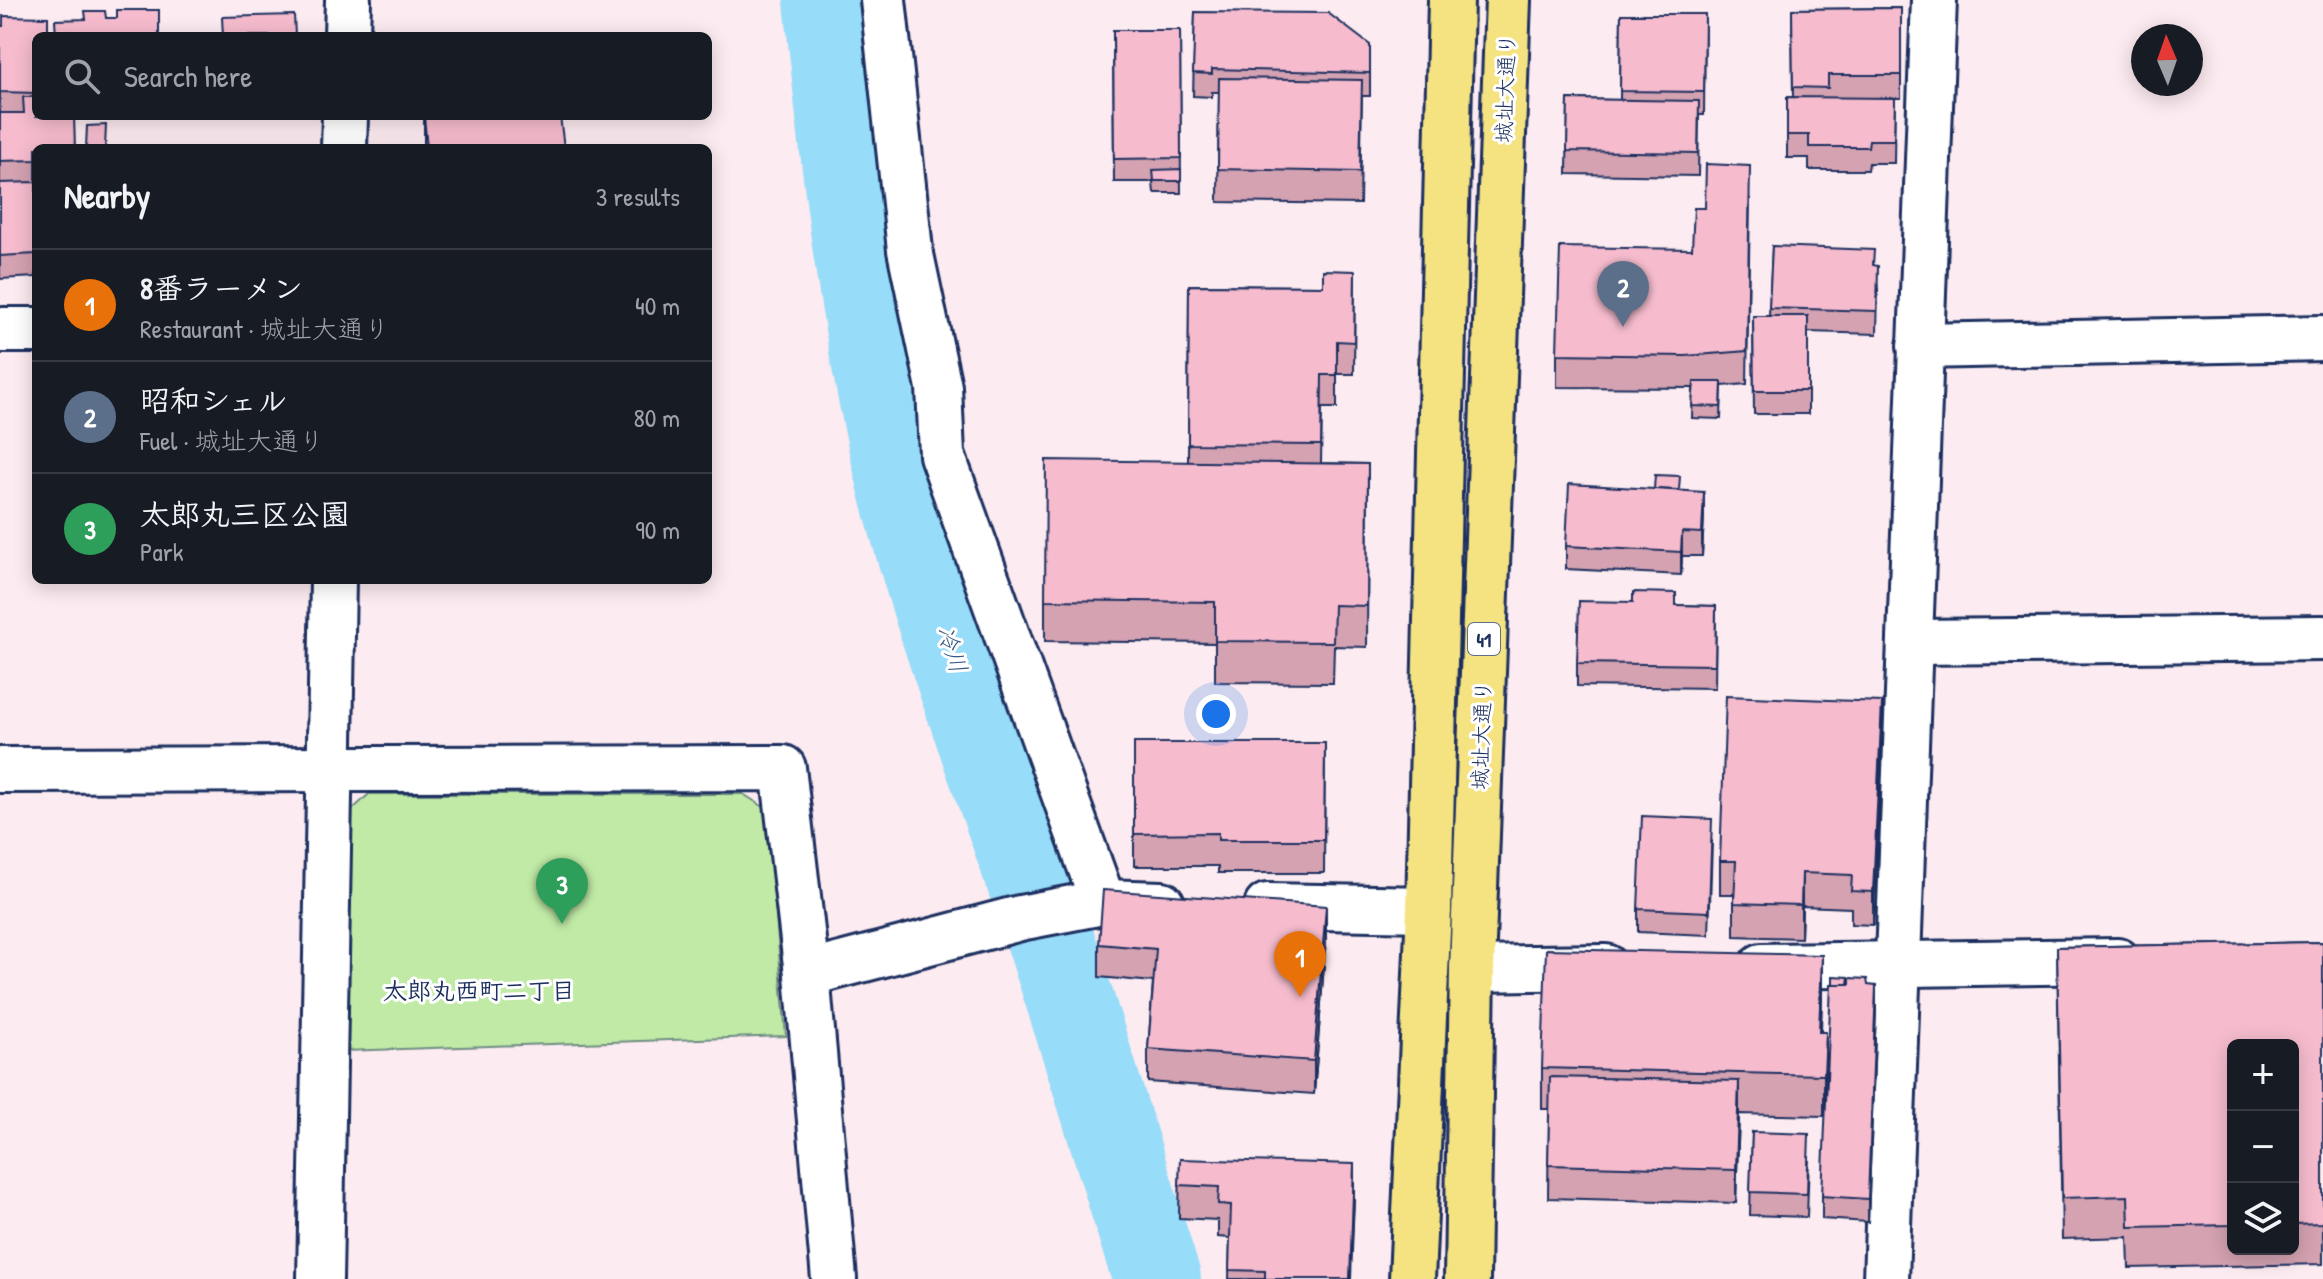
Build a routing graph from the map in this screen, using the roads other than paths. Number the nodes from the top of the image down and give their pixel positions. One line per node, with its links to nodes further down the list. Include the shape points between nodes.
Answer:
1 (348, 0): 6 (street)
2 (883, 0): 18 (street, via 910,250 939,387 942,455)
3 (1451, 0): 19 (highway, 41)
4 (1508, 0): 24 (highway, 城址大通り / 41)
5 (1934, 0): 12 (street)
6 (347, 32)
7 (345, 120): 8 (street)
8 (344, 144)
9 (0, 330): 10 (street)
10 (32, 330)
11 (2323, 338): 12 (street)
12 (1920, 346): 15 (street)
13 (333, 584): 17 (street)
14 (2323, 638): 15 (street)
15 (1912, 642): 21 (street)
16 (0, 770): 17 (street)
17 (330, 771): 25 (street, via 783,768); 26 (street)
18 (1103, 902): 19 (street); 25 (street, via 1020,918)
19 (1429, 909): 28 (highway, 41)
20 (2165, 961): 21 (street)
21 (1897, 964): 22 (street); 30 (street)
22 (1724, 966)
23 (1646, 967): 24 (street)
24 (1472, 969): 29 (highway, 城址大通り / 41)
25 (807, 974): 27 (street)
26 (320, 1279)
27 (834, 1279)
28 (1412, 1279)
29 (1467, 1279)
30 (1886, 1279)

